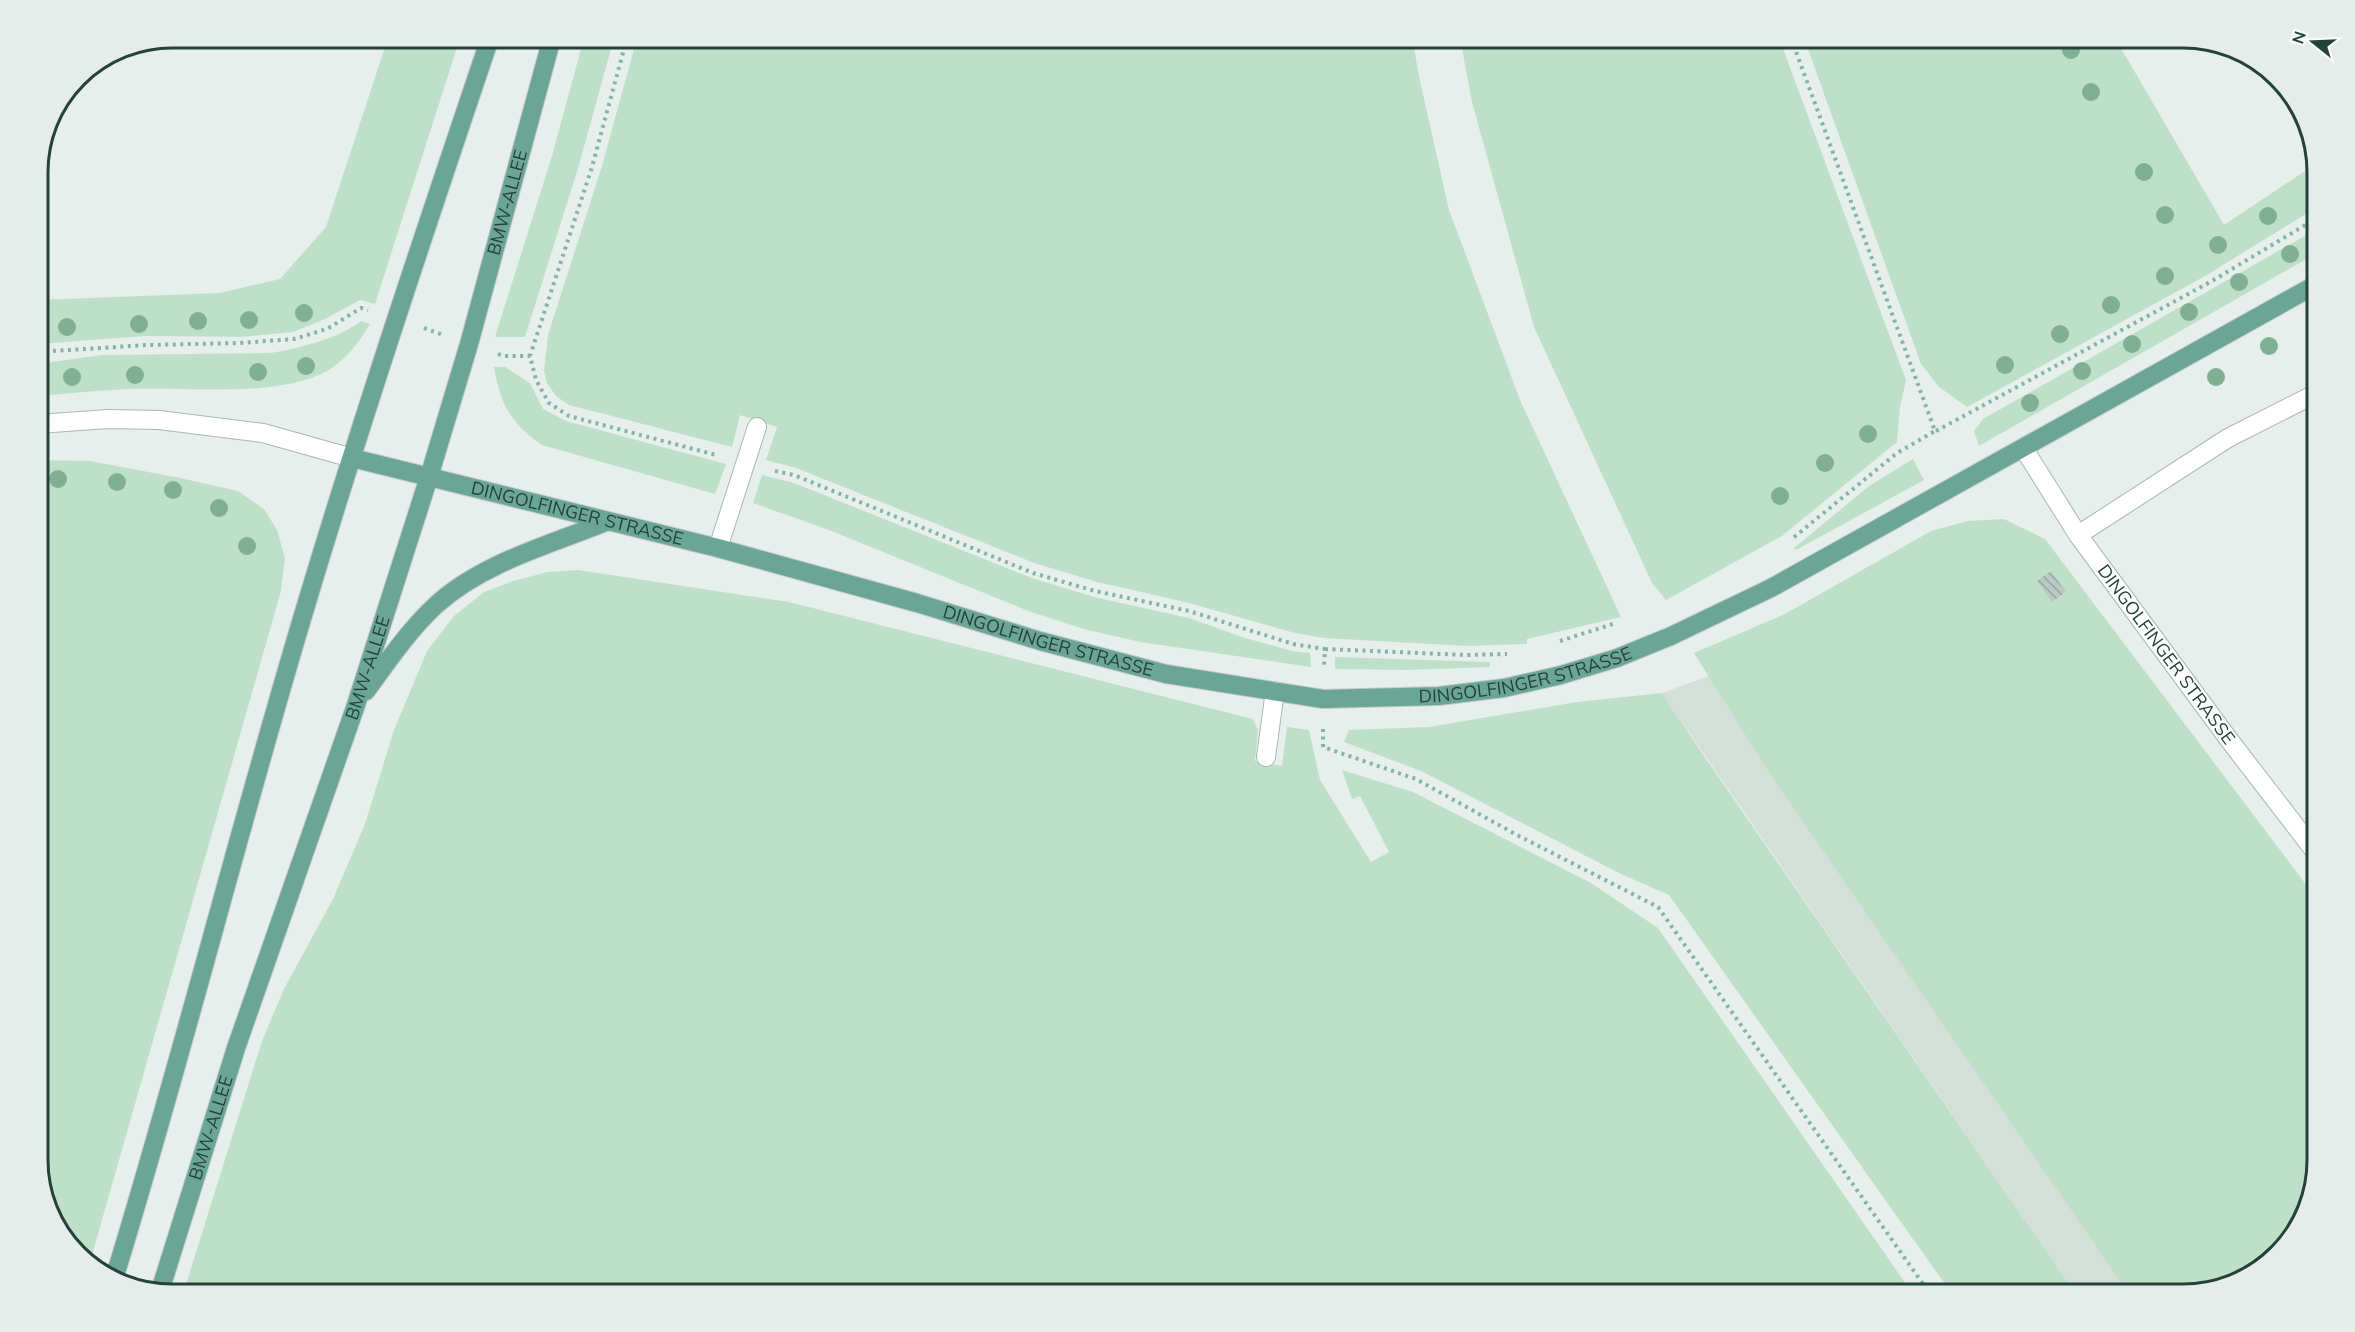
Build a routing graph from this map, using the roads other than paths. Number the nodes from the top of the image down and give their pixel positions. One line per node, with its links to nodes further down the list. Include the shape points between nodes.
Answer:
1 (487, 48): 8 (main road)
2 (549, 48): 9 (main road, BMW-ALLEE)
3 (2307, 290): 7 (main road, DINGOLFINGER STRASSE)
4 (2307, 398): 11 (street, via 2228,438)
5 (48, 423): 8 (street, DINGOLFINGER STRASSE, via 159,420 264,433)
6 (757, 427): 12 (street)
7 (2024, 449): 11 (street, DINGOLFINGER STRASSE); 13 (main road, DINGOLFINGER STRASSE, via 1771,588 1617,658 1504,688 1439,696 1323,699)
8 (352, 458): 9 (main road, DINGOLFINGER STRASSE); 17 (main road, via 303,616)
9 (429, 477): 10 (main road, DINGOLFINGER STRASSE); 14 (main road, BMW-ALLEE)
10 (606, 522): 12 (main road, DINGOLFINGER STRASSE); 14 (main road, via 463,584 409,632)
11 (2078, 535): 16 (street, DINGOLFINGER STRASSE)
12 (718, 548): 13 (main road, DINGOLFINGER STRASSE, via 1094,656 1166,674)
13 (1275, 692): 15 (street)
14 (356, 705): 18 (main road, BMW-ALLEE, via 262,970)
15 (1266, 757)
16 (2307, 841)
17 (117, 1271)
18 (162, 1283)

